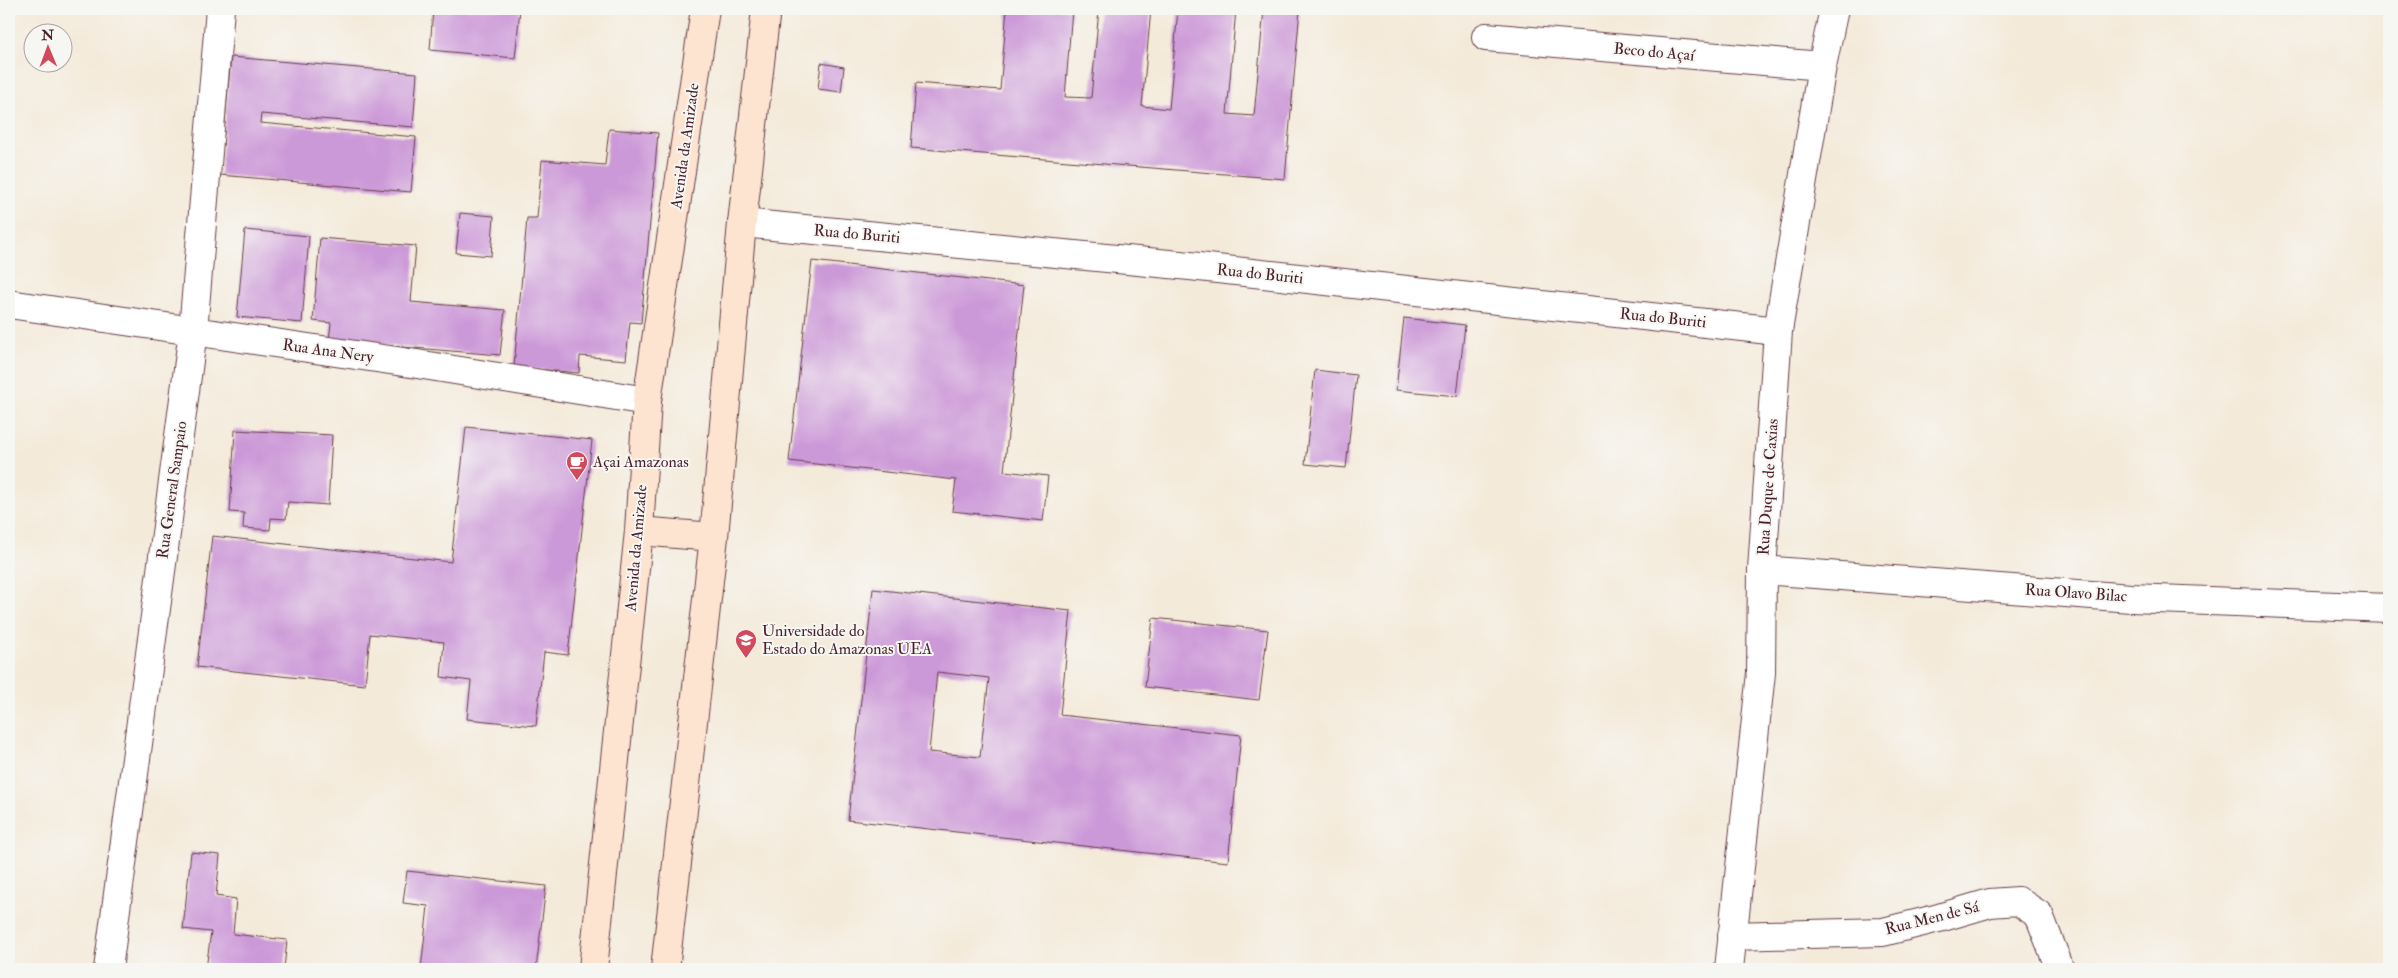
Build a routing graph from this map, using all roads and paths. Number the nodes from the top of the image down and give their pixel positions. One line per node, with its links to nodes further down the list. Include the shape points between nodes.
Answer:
1 (220, 9): 9 (street, Rua General Sampaio)
2 (705, 9): 11 (main road, Avenida da Amizade)
3 (766, 9): 7 (main road)
4 (1834, 9): 6 (street, Rua Duque de Caxias)
5 (1486, 37): 6 (street, Beco do Açaí)
6 (1822, 66): 10 (street, Rua Duque de Caxias)
7 (742, 223): 10 (street, Rua do Buriti, via 1190,266); 13 (main road)
8 (9, 304): 9 (street, Rua Ana Nery)
9 (193, 331): 11 (street, Rua Ana Nery); 17 (street, Rua General Sampaio)
10 (1778, 331): 14 (street, Rua Duque de Caxias)
11 (647, 401): 12 (main road, Avenida da Amizade)
12 (639, 531): 13 (main road); 18 (main road, Avenida da Amizade)
13 (714, 537): 19 (main road)
14 (1762, 570): 15 (street, Rua Olavo Bilac, via 2131,598); 16 (street, Rua Duque de Caxias, via 1761,672)
15 (2389, 608)
16 (1732, 936): 20 (street, Rua Duque de Caxias); 21 (street, Rua Men de Sá, via 1882,932 1990,903 2018,901 2039,915)
17 (108, 969)
18 (593, 969)
19 (665, 969)
20 (1729, 969)
21 (2060, 969)

